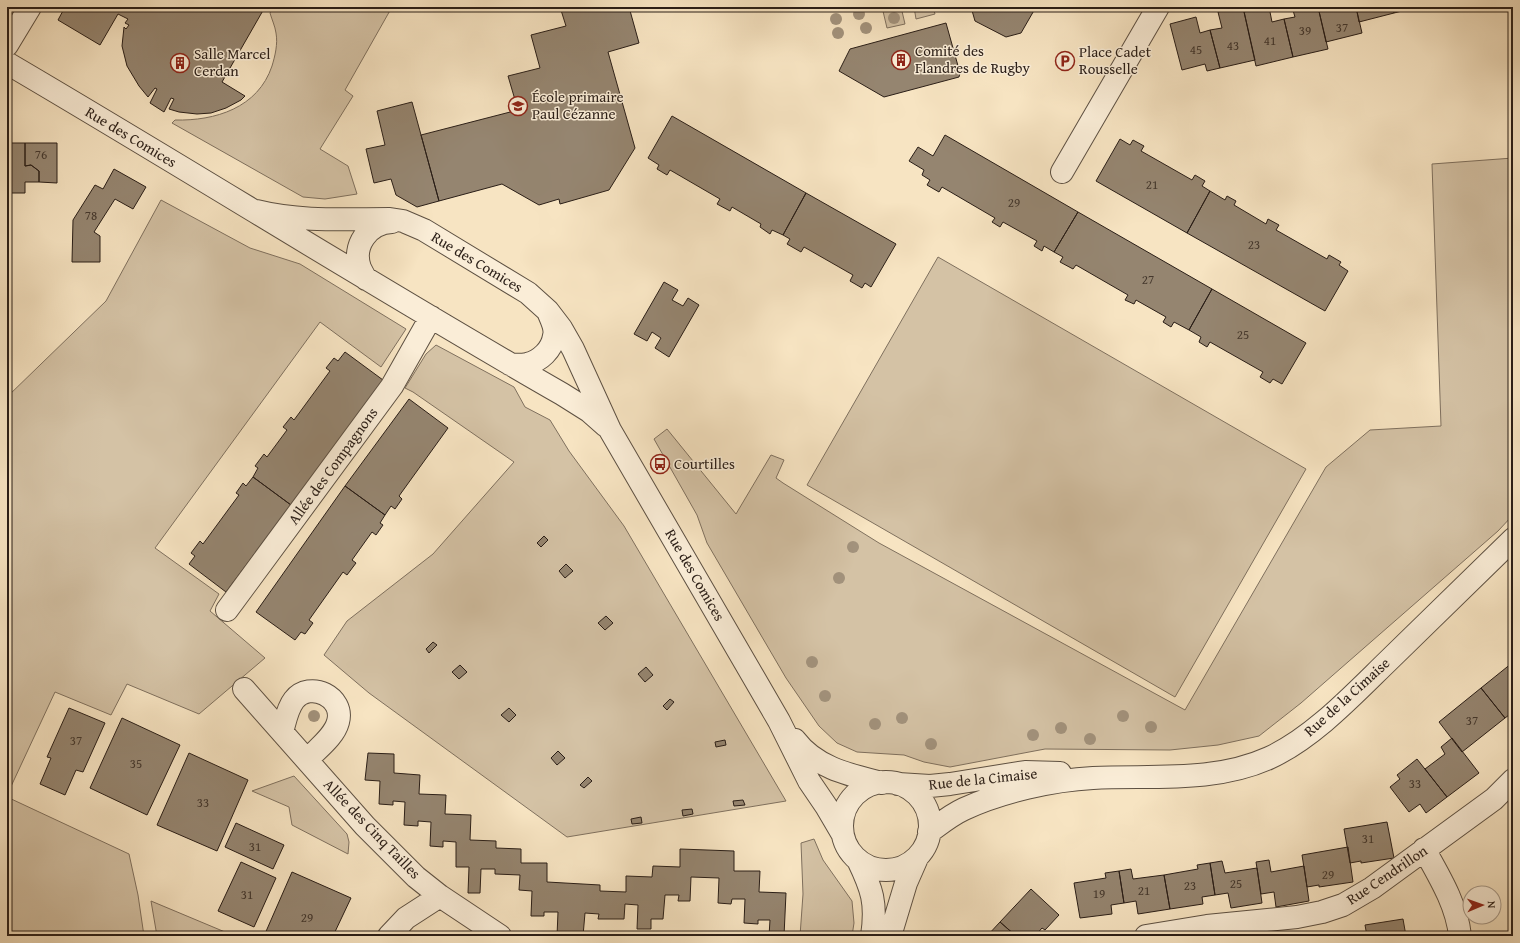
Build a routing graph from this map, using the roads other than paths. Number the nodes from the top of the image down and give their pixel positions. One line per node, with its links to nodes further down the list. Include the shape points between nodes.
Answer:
1 (30, 7): 3 (street)
2 (1158, 7): 5 (street)
3 (7, 45)
4 (7, 63): 6 (street, Rue des Comices)
5 (1062, 172)
6 (256, 211): 7 (street, Rue des Comices, via 299,219); 8 (street, Rue des Comices)
7 (403, 221): 8 (street, via 376,226 362,239 358,261); 9 (street, Rue des Comices, via 424,230 528,293)
8 (366, 279): 10 (street, Rue des Comices)
9 (548, 311): 11 (street, via 555,335 544,356 525,365); 12 (street, Rue des Comices, via 573,349)
10 (431, 317): 11 (street, Rue des Comices); 14 (street, Allée des Compagnons, via 392,386)
11 (510, 364): 12 (street, Rue des Comices, via 589,411)
12 (610, 430): 16 (street, Rue des Comices)
13 (1513, 539): 19 (street, Rue de la Cimaise, via 1327,719 1280,752 1244,767 1217,772 1147,778)
14 (227, 610)
15 (244, 689): 17 (street, Allée des Cinq Tailles)
16 (779, 721): 21 (street, Rue des Comices, via 800,748 831,769); 23 (street, Rue des Comices, via 809,781)
17 (282, 732): 18 (street, Allée des Cinq Tailles); 18 (street, via 290,706 301,694 317,691 332,698 339,714 338,722 330,736)
18 (307, 760): 27 (street, Allée des Cinq Tailles, via 393,855)
19 (1093, 778): 21 (street, Rue de la Cimaise, via 1060,773 1025,772 930,786); 22 (street, Rue de la Cimaise, via 1049,783 984,801 956,814)
20 (1513, 780): 24 (street, Rue Cendrillon, via 1494,799)
21 (889, 783): 22 (street, via 909,790 920,799 929,818); 23 (street, via 874,784 861,790 851,800 842,820)
22 (930, 832): 25 (street)
23 (843, 835): 26 (street, via 848,849)
24 (1424, 850): 32 (street, Rue Cendrillon, via 1359,897 1322,912); 33 (street, via 1449,897)
25 (917, 858): 26 (street, via 905,866 892,870 877,870); 31 (street, via 906,883)
26 (858, 860): 30 (street, via 869,883 874,902)
27 (440, 896): 28 (street, via 406,918); 29 (street, Allée des Cinq Tailles)
28 (389, 936)
29 (500, 936)
30 (872, 936)
31 (890, 936)
32 (1146, 936)
33 (1460, 936)

